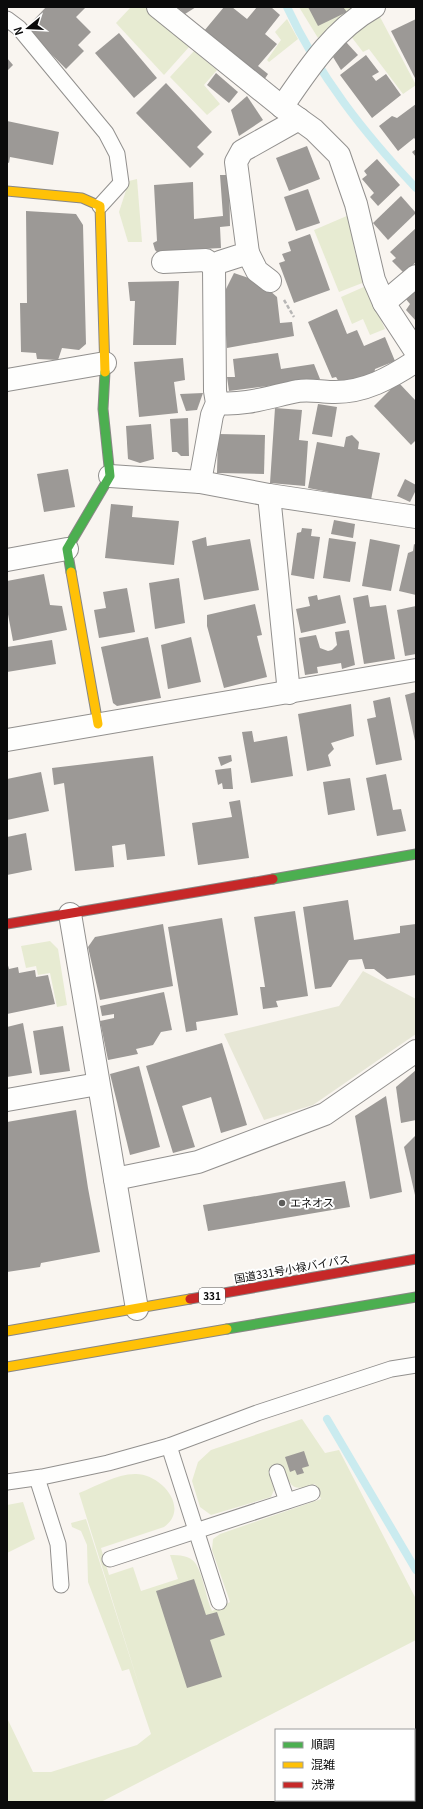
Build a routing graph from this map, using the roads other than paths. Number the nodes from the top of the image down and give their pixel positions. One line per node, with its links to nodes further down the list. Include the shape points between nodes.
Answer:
1 (158, 7): 4 (street)
2 (374, 7): 4 (street, via 357,17 318,56)
3 (7, 19): 6 (lane, via 19,28 106,133 117,154 121,183)
4 (291, 113): 7 (street, via 242,151 236,162); 12 (street, via 314,130 339,155 356,204 374,280)
5 (7, 191): 6 (main road, via 82,198)
6 (100, 206): 15 (main road)
7 (248, 253): 9 (street, via 220,262); 11 (street, via 257,271)
8 (163, 262): 9 (street, via 206,260)
9 (214, 267): 17 (street)
10 (416, 276): 12 (street)
11 (270, 281)
12 (384, 303): 13 (street)
13 (416, 352)
14 (416, 360): 17 (street, via 388,379 364,388 332,392 300,391 229,404)
15 (105, 362): 16 (street); 18 (main road, via 103,409)
16 (7, 380)
17 (217, 403): 19 (street, via 212,415)
18 (110, 476): 19 (street); 22 (main road)
19 (200, 482): 20 (street)
20 (269, 495): 21 (street); 25 (street)
21 (416, 517)
22 (67, 550): 23 (street); 26 (main road)
23 (7, 560)
24 (416, 670): 25 (street)
25 (289, 693): 26 (street)
26 (98, 724): 27 (street)
27 (7, 740)
28 (416, 854): 29 (main road)
29 (70, 914): 30 (main road); 32 (street)
30 (7, 924)
31 (416, 1051): 34 (street, via 325,1114 198,1162)
32 (98, 1084): 33 (street); 34 (street)
33 (7, 1100)
34 (115, 1179): 37 (street)
35 (416, 1259): 37 (main road, 国道331号小禄バイパス / 331)
36 (416, 1297): 40 (main road)
37 (137, 1309): 38 (main road, 国道331号小禄バイパス / 331)
38 (7, 1331)
39 (416, 1365): 41 (lane, via 391,1369)
40 (7, 1368)
41 (168, 1446): 43 (lane, via 108,1463); 47 (lane)
42 (277, 1472): 46 (lane)
43 (37, 1478): 44 (lane); 49 (lane, via 58,1544)
44 (7, 1482)
45 (312, 1493): 46 (lane)
46 (287, 1501): 47 (lane)
47 (196, 1531): 48 (lane); 50 (lane)
48 (110, 1559)
49 (61, 1586)
50 (218, 1602)

